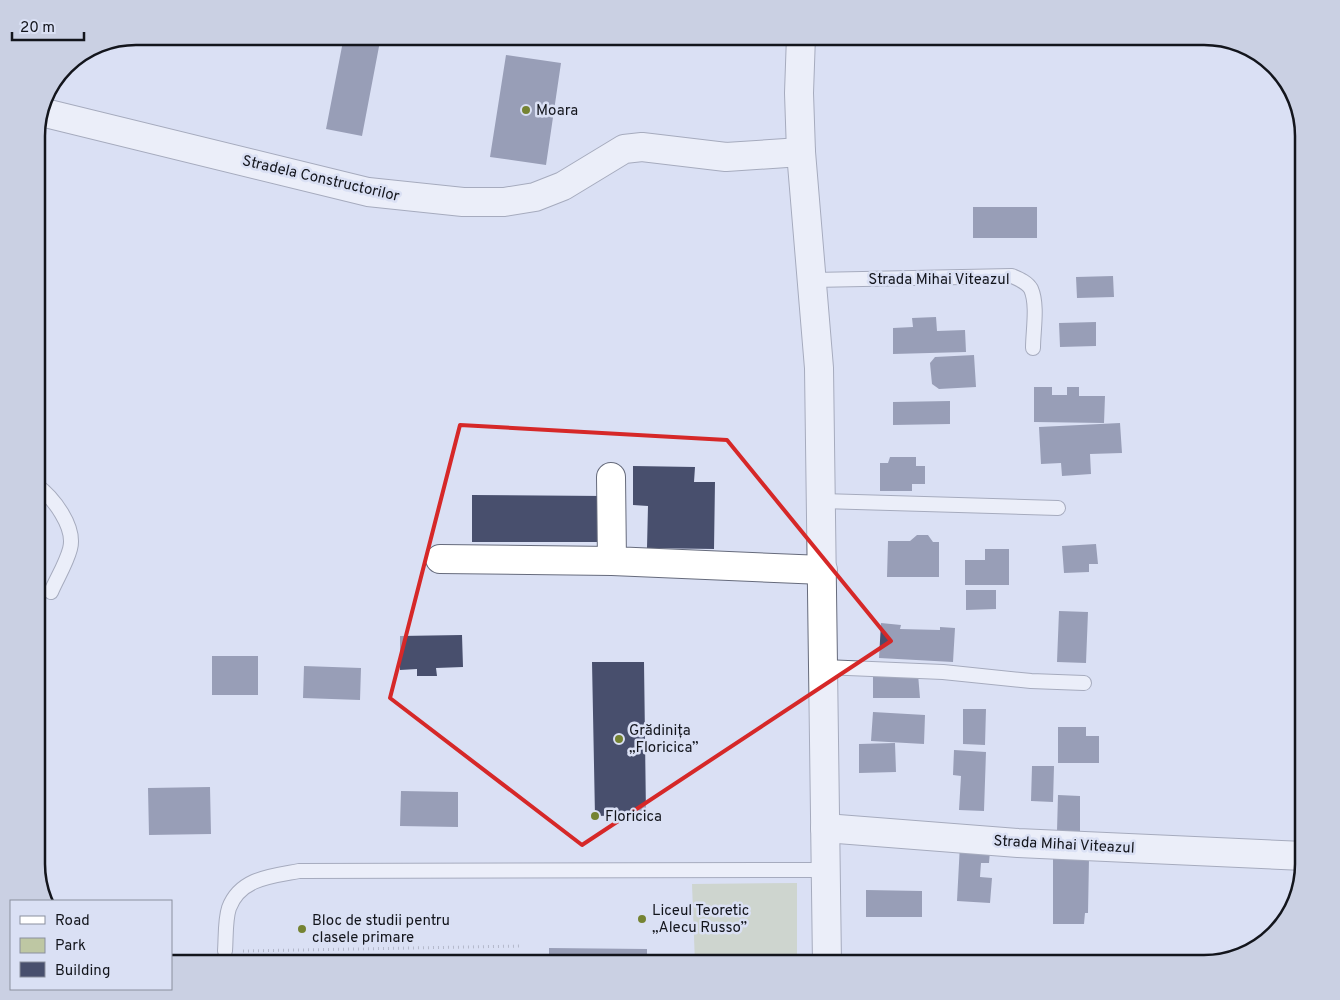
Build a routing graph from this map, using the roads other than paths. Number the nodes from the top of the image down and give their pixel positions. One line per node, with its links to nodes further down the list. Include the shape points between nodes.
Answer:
1 (801, 45): 3 (street)
2 (48, 114): 3 (street, Stradela Constructorilor, via 368,192 463,202 504,202 535,197 563,186 624,149 642,147 726,158)
3 (801, 152): 4 (street)
4 (813, 280): 5 (lane, Strada Mihai Viteazul, via 1012,276 1031,289); 8 (street)
5 (1032, 348)
6 (611, 477): 11 (street)
7 (45, 494): 13 (lane, via 58,506 66,522 71,547)
8 (822, 501): 9 (lane); 12 (street)
9 (1058, 508)
10 (440, 559): 11 (street)
11 (612, 561): 12 (street)
12 (823, 570): 14 (street)
13 (51, 592)
14 (824, 667): 15 (lane); 16 (street)
15 (1084, 683)
16 (825, 828): 17 (street, Strada Mihai Viteazul, via 1018,843); 18 (street)
17 (1295, 856)
18 (827, 870): 19 (lane, via 299,871 267,877 243,887 229,908); 20 (street)
19 (224, 951)
20 (826, 955)

